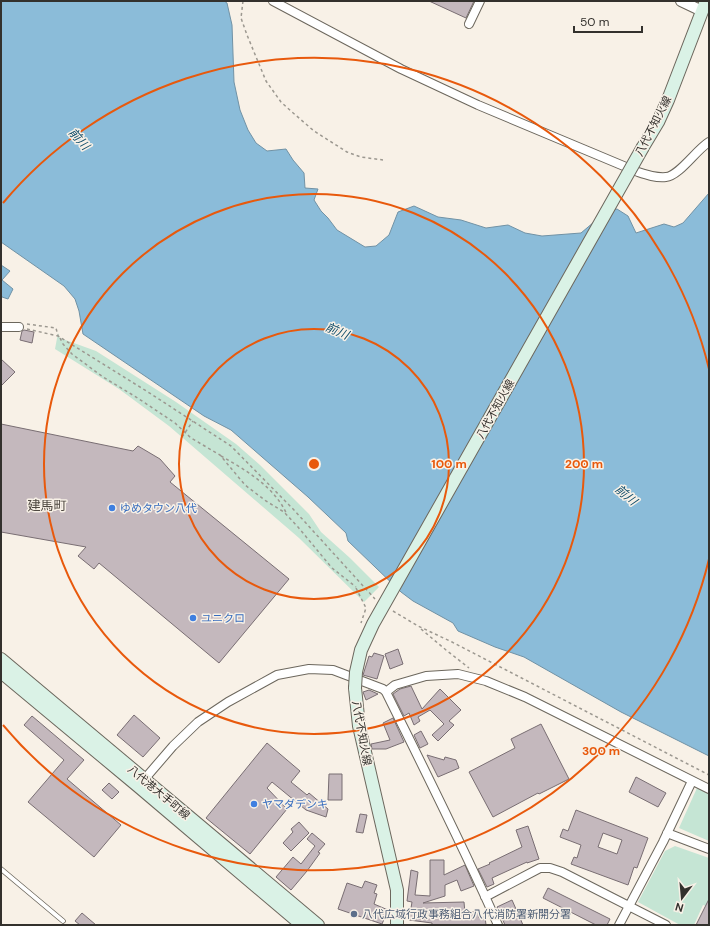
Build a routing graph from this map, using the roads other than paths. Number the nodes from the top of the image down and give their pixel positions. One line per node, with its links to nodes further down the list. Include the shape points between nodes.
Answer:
1 (273, 1): 6 (street, via 401,69 478,105 653,177 667,177 678,171)
2 (480, 1): 5 (street)
3 (681, 1): 4 (street)
4 (706, 9): 23 (main road, 八代不知火線, bridge, via 658,122 373,624 361,650 355,688 359,726 397,890)
5 (469, 24)
6 (709, 142)
7 (23, 326): 8 (street)
8 (1, 327)
9 (1, 659): 13 (main road, 八代港大手町線)
10 (1, 672): 13 (main road, 八代港大手町線)
11 (386, 692): 12 (street, via 395,685 426,676 458,674 486,681 525,697); 13 (street, via 333,670 309,669 277,675 198,722); 18 (street)
12 (692, 781): 14 (street); 15 (street)
13 (141, 783): 21 (main road, 八代港大手町線); 22 (main road, 八代港大手町線)
14 (709, 789)
15 (667, 833): 16 (street); 19 (street)
16 (709, 849)
17 (1, 869): 20 (lane)
18 (485, 896): 19 (street, via 540,868 550,868); 24 (street)
19 (628, 906): 25 (street); 26 (street)
20 (63, 921)
21 (302, 925)
22 (318, 925)
23 (397, 925)
24 (498, 925)
25 (619, 925)
26 (666, 925)

